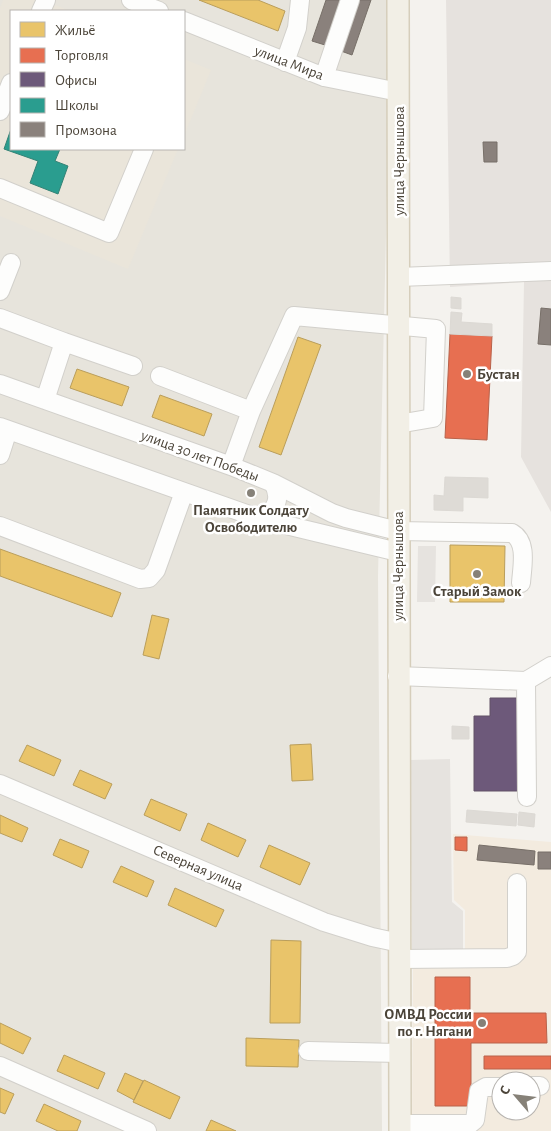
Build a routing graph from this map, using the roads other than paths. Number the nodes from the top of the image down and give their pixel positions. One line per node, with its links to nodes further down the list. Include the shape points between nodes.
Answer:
1 (300, 0): 7 (street, via 297,28)
2 (350, 0): 8 (street)
3 (398, 0): 10 (main road, улица Чернышова)
4 (136, 1): 5 (street)
5 (157, 10)
6 (185, 21): 7 (street, улица Мира)
7 (286, 62): 8 (street, улица Мира)
8 (324, 77): 10 (street, улица Мира)
9 (10, 86): 11 (street)
10 (399, 92): 16 (main road, улица Чернышова)
11 (0, 111)
12 (144, 150): 13 (street, via 109,233)
13 (0, 188)
14 (11, 264): 17 (street)
15 (551, 271): 16 (street)
16 (398, 277): 19 (main road, улица Чернышова)
17 (0, 291)
18 (0, 318): 20 (street)
19 (398, 326): 25 (street, via 294,316); 26 (main road, улица Чернышова); 26 (street, via 436,329 433,418)
20 (64, 342): 21 (street); 24 (street)
21 (133, 366)
22 (160, 376): 25 (street)
23 (0, 384): 24 (street, улица 30 лет Победы)
24 (44, 400): 29 (street, улица 30 лет Победы)
25 (251, 410): 29 (street)
26 (398, 424): 34 (main road, улица Чернышова)
27 (4, 429): 28 (street); 31 (street)
28 (0, 455)
29 (231, 466): 30 (street, улица 30 лет Победы)
30 (273, 483): 32 (street, via 278,492 277,503 270,514); 34 (street, улица 30 лет Победы)
31 (184, 492): 32 (street); 33 (street, via 156,570 150,578 140,579)
32 (261, 519): 34 (street)
33 (0, 526)
34 (398, 541): 35 (street, via 512,533 522,544); 37 (main road, улица Чернышова)
35 (521, 583)
36 (551, 666): 38 (street)
37 (397, 676): 38 (street); 42 (main road, улица Чернышова)
38 (526, 681): 40 (street)
39 (0, 784): 42 (street, Северная улица, via 324,922)
40 (527, 797)
41 (517, 883): 42 (street, Северная улица, via 517,952 514,956)
42 (400, 951): 44 (main road, улица Чернышова)
43 (308, 1052): 44 (street)
44 (399, 1053): 47 (main road, улица Чернышова)
45 (0, 1066): 48 (street)
46 (491, 1087): 47 (street, via 479,1091 475,1120 470,1124)
47 (400, 1128)
48 (147, 1131)

